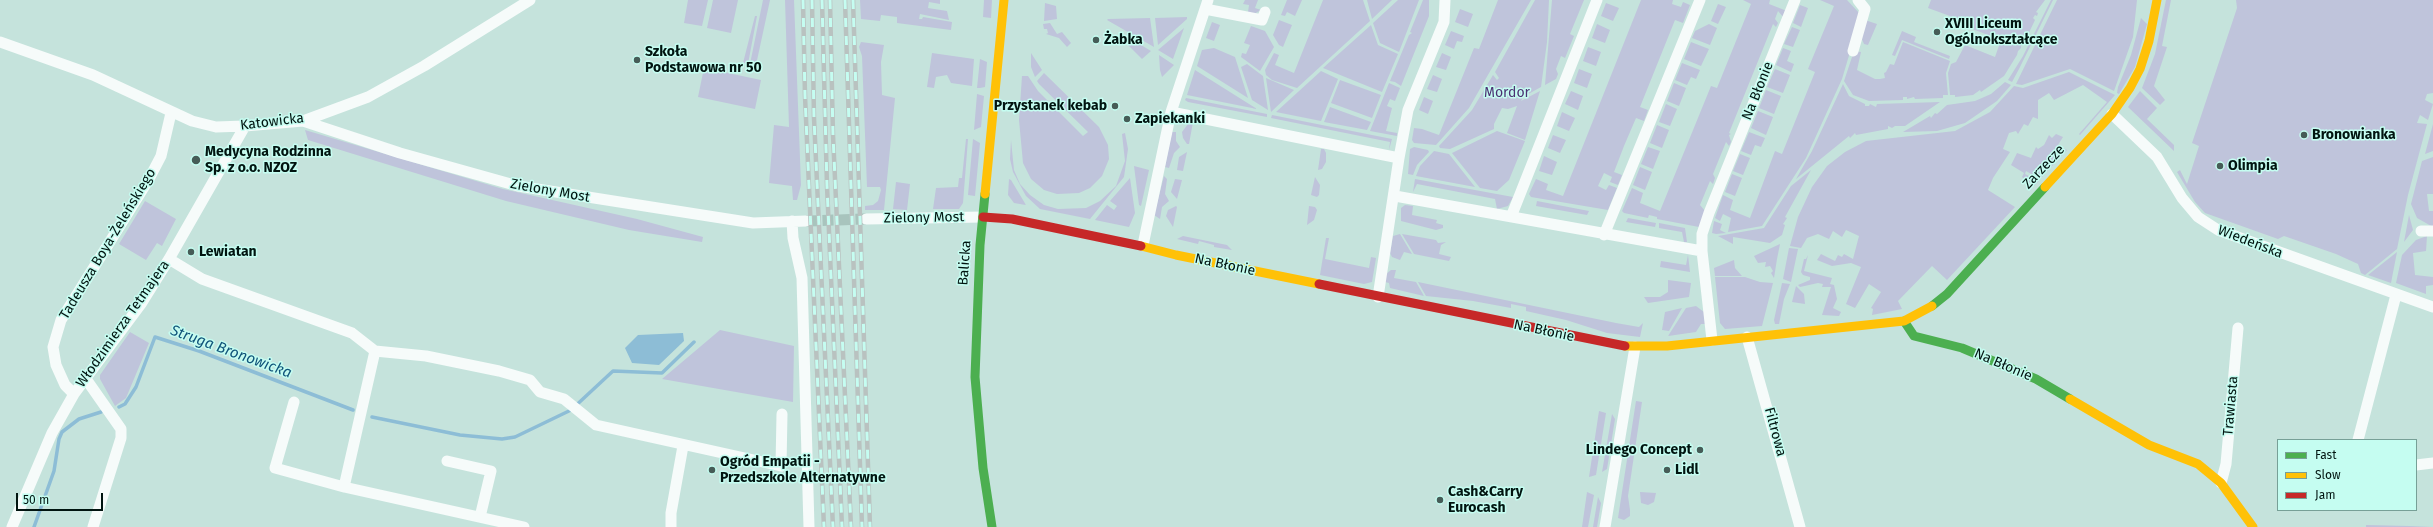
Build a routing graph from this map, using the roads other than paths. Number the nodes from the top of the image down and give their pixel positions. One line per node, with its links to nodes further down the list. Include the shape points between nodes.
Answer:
1 (530, 0): 16 (street, Katowicka, via 424,66 368,97)
2 (1004, 0): 20 (street, Balicka)
3 (1444, 0): 18 (street, via 1444,22 1408,110)
4 (1597, 0): 21 (street)
5 (1700, 0): 27 (street)
6 (1795, 0): 29 (street, Na Błonie, via 1709,213 1702,234)
7 (1858, 0): 12 (street, via 1865,9)
8 (2157, 0): 15 (street, Zarzecze, via 2142,65)
9 (1207, 4): 10 (street, via 1262,20); 13 (street)
10 (1265, 12)
11 (0, 42): 14 (street, Katowicka, via 93,75)
12 (1853, 51)
13 (1171, 112): 18 (street); 28 (street)
14 (171, 113): 17 (street, Katowicka, via 206,125); 41 (street, Tadeusza Boya-Żeleńskiego, via 161,156 150,179 61,320 53,347 56,365 65,385)
15 (2112, 114): 31 (street, Wiedeńska, via 2161,162 2182,198 2198,218 2218,230); 34 (street, Zarzecze, via 1947,294 1935,304)
16 (303, 121): 17 (street, Katowicka); 23 (street, Zielony Most, via 400,153 502,182 742,221)
17 (245, 126): 30 (street, Włodzimierza Tetmajera)
18 (1399, 158): 19 (street)
19 (1395, 196): 21 (street); 32 (street)
20 (983, 217): 22 (street, Zielony Most); 28 (street, Na Błonie, via 1012,219); 57 (street, Balicka, via 975,377 983,468)
21 (1510, 217): 27 (street)
22 (866, 219)
23 (792, 221): 24 (street, Zielony Most); 56 (street, via 802,278)
24 (806, 221)
25 (2420, 231): 26 (street)
26 (2433, 231)
27 (1604, 235): 29 (street)
28 (1143, 245): 32 (street, Na Błonie, via 1176,255)
29 (1702, 251): 37 (street, Na Błonie)
30 (169, 259): 39 (street, via 202,279 352,333); 40 (street, Włodzimierza Tetmajera, via 141,304)
31 (2396, 294): 33 (street, Wiedeńska); 44 (street)
32 (1378, 297): 38 (street, Na Błonie, via 1592,341)
33 (2433, 307)
34 (1904, 321): 36 (street, Na Błonie); 49 (street, Na Błonie, via 1914,336 1962,348 2044,382 2149,445 2198,464)
35 (2238, 328): 49 (street, Trawiasta, via 2226,464)
36 (1747, 337): 37 (street, Na Błonie); 59 (street, Filtrowa)
37 (1712, 340): 38 (street, Na Błonie)
38 (1635, 347): 58 (street)
39 (376, 351): 45 (street, via 422,356 499,371 530,380 540,392 564,399 596,425); 50 (street)
40 (86, 379): 41 (street, Włodzimierza Tetmajera); 53 (street, via 121,429 121,438)
41 (74, 394): 52 (street, Włodzimierza Tetmajera, via 52,433)
42 (294, 402): 50 (street, via 275,468)
43 (782, 414): 45 (street, via 781,466)
44 (2358, 439)
45 (683, 446): 55 (street, via 671,513)
46 (447, 461): 51 (street, via 491,471)
47 (2433, 463): 48 (street)
48 (2417, 465)
49 (2221, 483): 60 (street, Na Błonie)
50 (344, 487): 51 (street)
51 (480, 517): 54 (street)
52 (12, 527)
53 (93, 527)
54 (524, 527)
55 (671, 527)
56 (809, 527)
57 (992, 527)
58 (1605, 527)
59 (1800, 527)
60 (2253, 527)

